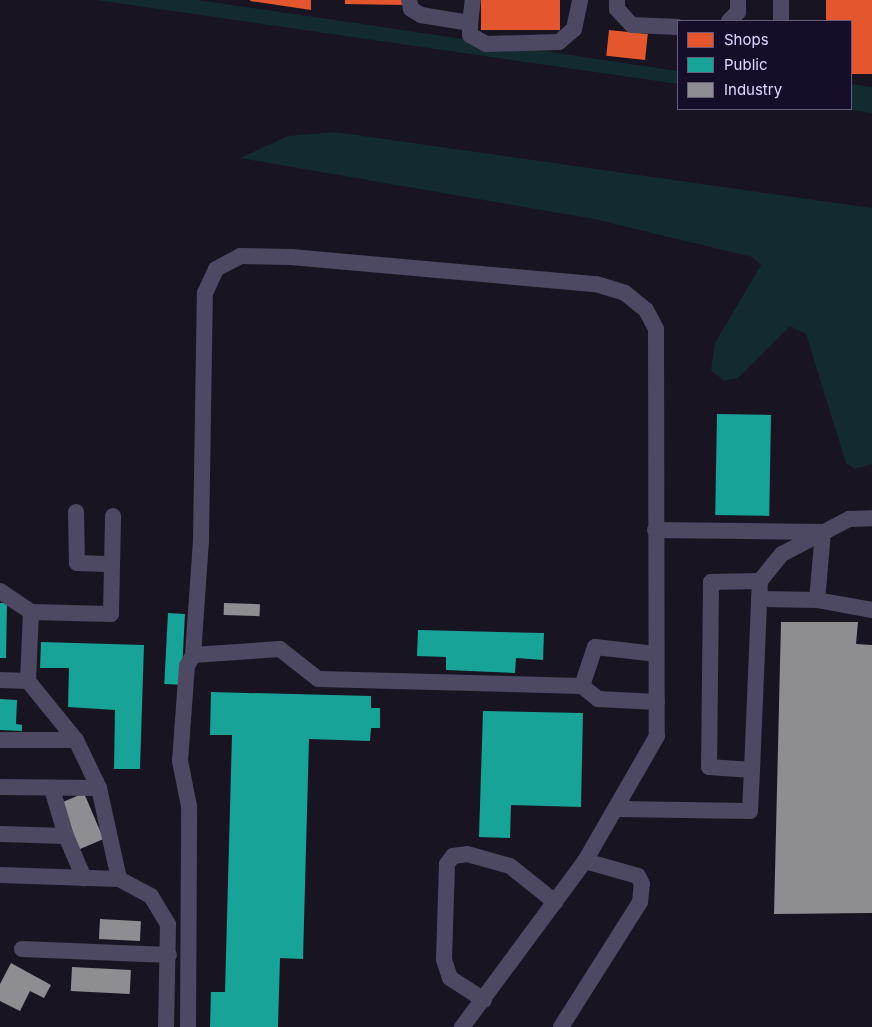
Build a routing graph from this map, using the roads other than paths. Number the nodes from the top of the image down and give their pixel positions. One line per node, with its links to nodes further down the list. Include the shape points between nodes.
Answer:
1 (409, 0): 9 (street, via 411,9 421,15)
2 (474, 0): 9 (street)
3 (580, 0): 9 (street, via 574,29 559,42 486,44 470,35)
4 (617, 0): 10 (street, via 616,9 632,25)
5 (738, 0): 7 (street, via 738,12)
6 (781, 0): 8 (street)
7 (730, 20)
8 (781, 20)
9 (470, 23)
10 (677, 27)
11 (76, 512): 16 (street, via 77,563)
12 (113, 516): 16 (street)
13 (872, 518): 15 (street, via 850,519)
14 (655, 530): 15 (street); 23 (street); 24 (street, via 656,329 646,310 625,293 596,284 240,256 216,269 205,293 201,540)
15 (823, 532): 17 (street, via 782,554); 20 (street)
16 (112, 564): 22 (street, via 111,614)
17 (760, 581): 19 (street); 31 (street, via 711,582 709,767)
18 (0, 591): 22 (street)
19 (759, 599): 20 (street); 31 (street)
20 (817, 600): 21 (street)
21 (872, 610)
22 (31, 612): 26 (street)
23 (656, 654): 27 (street, via 596,647); 28 (street)
24 (193, 655): 27 (street, via 280,649 318,679); 47 (street, via 187,666 180,760 189,806)
25 (0, 680): 26 (street)
26 (28, 681): 30 (street)
27 (582, 686): 28 (street, via 598,699)
28 (657, 702): 35 (street, via 657,736)
29 (0, 740): 30 (street)
30 (76, 740): 33 (street)
31 (752, 770): 35 (street, via 750,811)
32 (0, 787): 34 (street)
33 (99, 788): 34 (street); 41 (street)
34 (52, 789): 37 (street)
35 (617, 809): 38 (street)
36 (0, 834): 37 (street)
37 (66, 836): 40 (street)
38 (585, 861): 42 (street); 49 (street, via 638,876 642,884 640,902)
39 (0, 875): 40 (street)
40 (84, 878): 41 (street)
41 (119, 879): 44 (street, via 146,893 164,914)
42 (555, 902): 45 (street); 45 (street, via 510,866 467,854 453,856 447,864 444,959 450,978)
43 (22, 949): 44 (street)
44 (169, 955): 46 (street)
45 (484, 1000): 48 (street)
46 (166, 1027)
47 (188, 1027)
48 (462, 1027)
49 (561, 1027)

